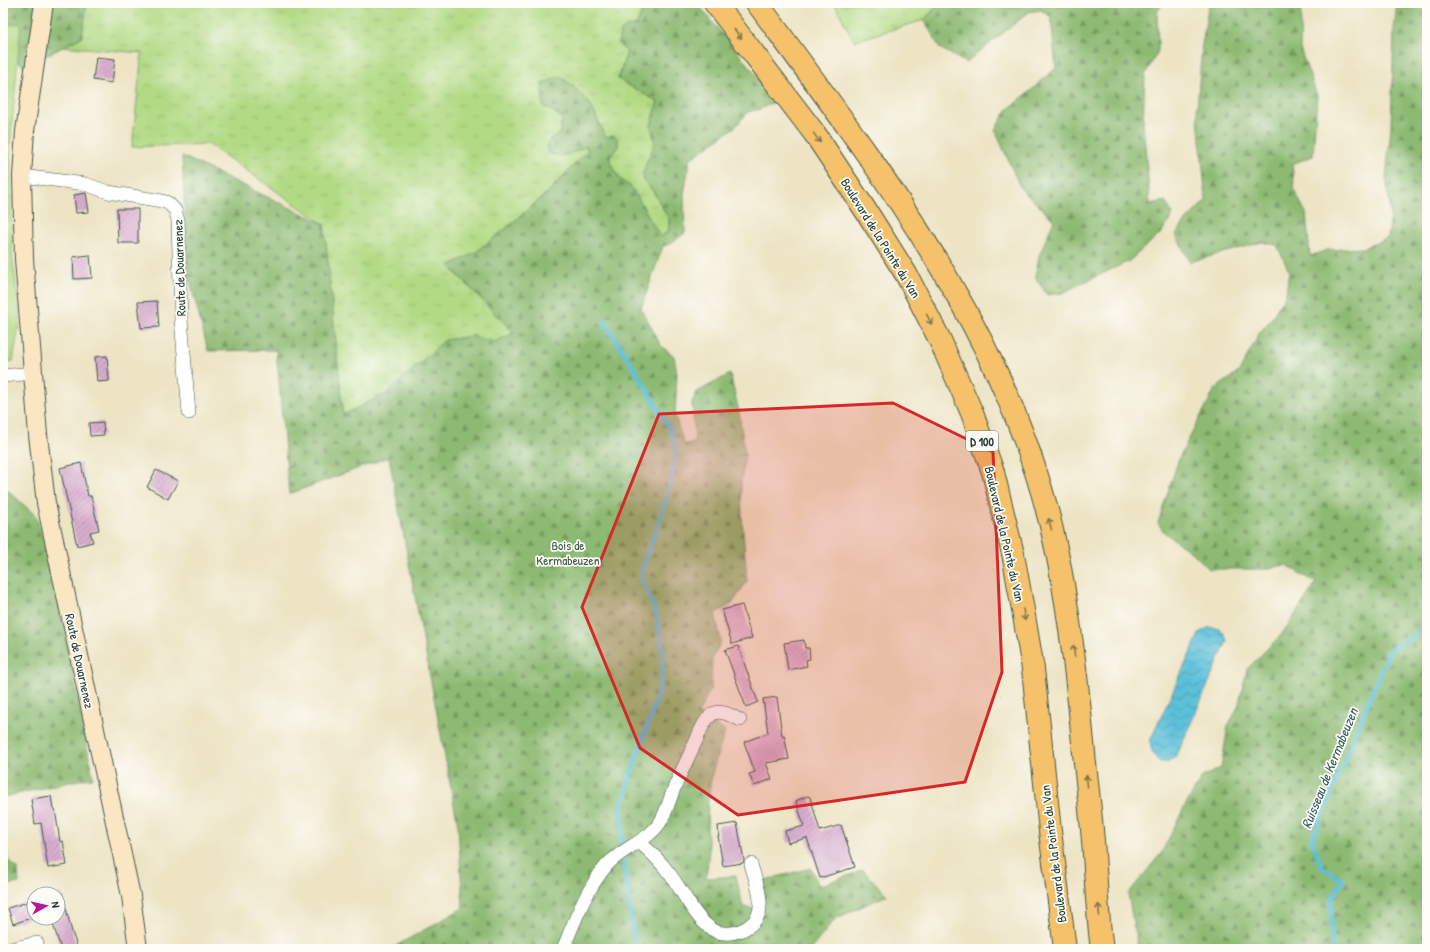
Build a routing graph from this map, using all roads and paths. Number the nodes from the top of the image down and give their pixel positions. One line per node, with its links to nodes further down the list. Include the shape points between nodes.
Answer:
1 (44, 3): 4 (main road, Route de Douarnenez, via 25,131)
2 (715, 3): 15 (highway, Boulevard de la Pointe du Van / D 100, one-way to 15, via 815,134 906,274 940,340 972,413 993,472 1022,603)
3 (757, 3): 16 (highway, one-way to 3, via 1074,651 1066,595 1056,545 1024,436 966,310 929,247 886,180)
4 (22, 176): 5 (main road, Route de Douarnenez, via 24,259); 7 (street, Route de Douarnenez, via 85,184 108,192 150,198 168,203 175,210 178,220 181,319)
5 (33, 372): 6 (street); 13 (main road, Route de Douarnenez, via 46,503 130,896)
6 (3, 376)
7 (189, 413)
8 (740, 720): 9 (street, via 721,712 711,715 701,729 681,771 663,817 652,832)
9 (639, 842): 10 (street, via 669,873 709,928 723,933 731,934 743,930 755,922 759,914 761,902); 14 (street, via 607,865 591,887)
10 (751, 864)
11 (10, 949): 12 (street, via 37,943)
12 (38, 949)
13 (138, 949)
14 (563, 949)
15 (1065, 949)
16 (1102, 949)

